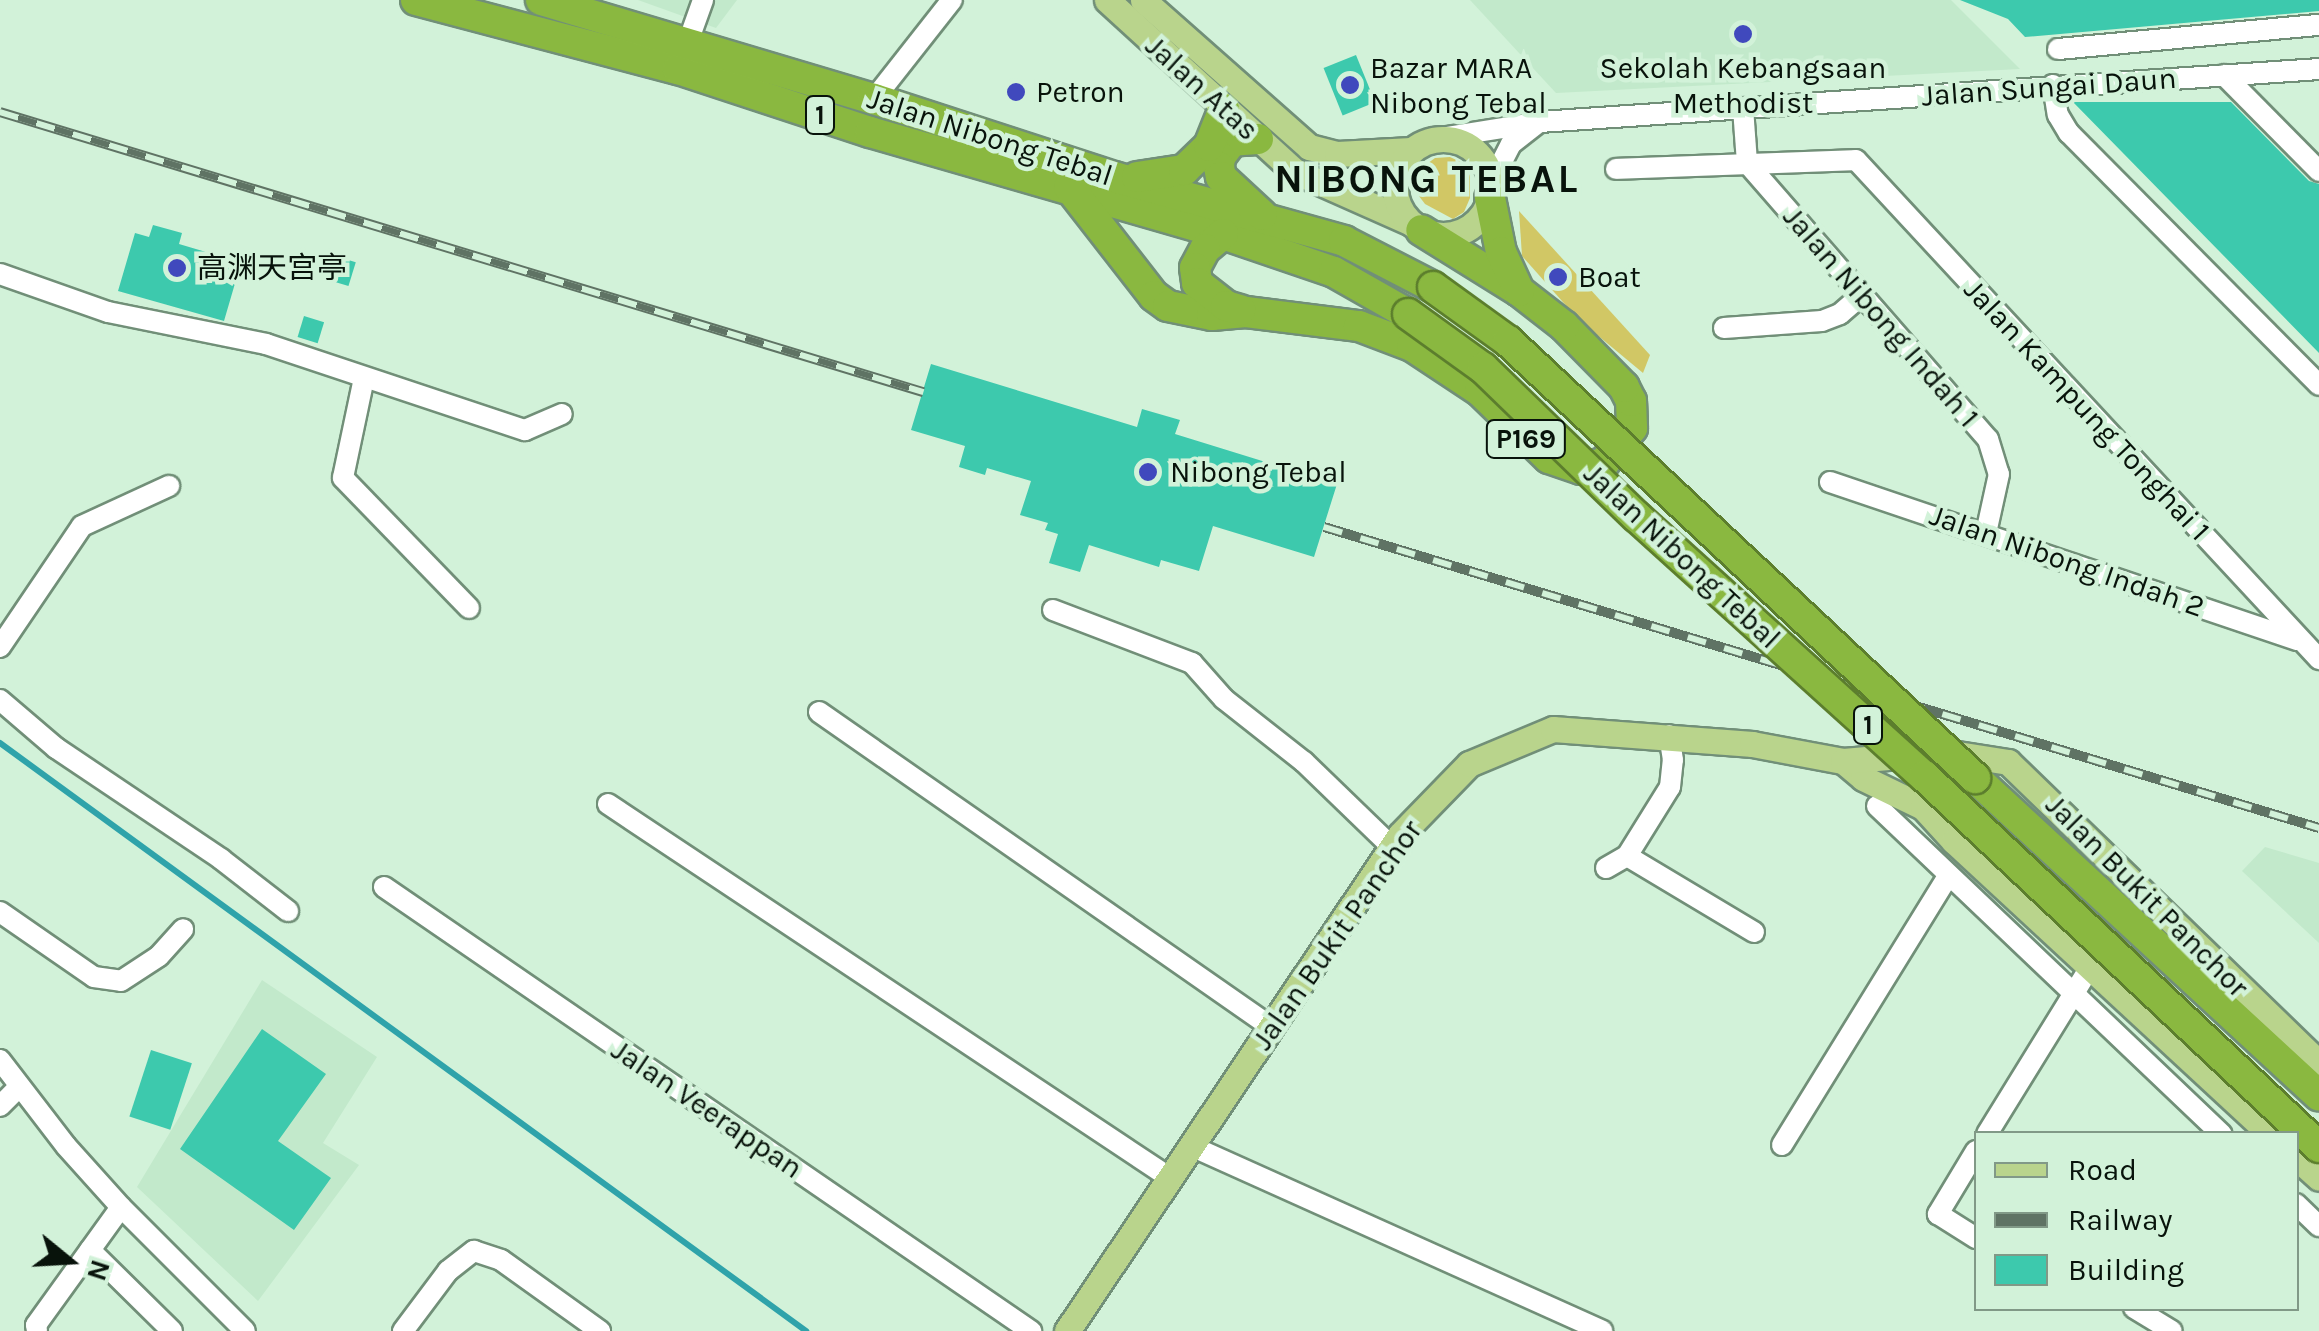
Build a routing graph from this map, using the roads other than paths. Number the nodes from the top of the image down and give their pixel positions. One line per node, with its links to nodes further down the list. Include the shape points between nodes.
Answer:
1 (416, 0): 24 (highway, Jalan Nibong Tebal / 1, via 678,69)
2 (541, 0): 8 (highway, Jalan Nibong Tebal / 1)
3 (703, 0): 8 (street)
4 (952, 0): 13 (street)
5 (1107, 0): 15 (main road, Jalan Atas / P169)
6 (1143, 0): 19 (main road, Jalan Atas, via 1308,147 1337,154)
7 (2319, 25): 9 (street, Jalan Sungai Daun)
8 (688, 42): 13 (highway, Jalan Nibong Tebal / 1)
9 (2058, 48)
10 (2319, 70): 11 (street, Jalan Sungai Daun)
11 (2224, 75): 12 (street, Jalan Sungai Daun); 22 (street)
12 (2054, 85): 14 (street, Jalan Sungai Daun); 35 (street, via 2058,115 2069,133)
13 (874, 100): 23 (highway, Jalan Nibong Tebal / 1)
14 (1744, 108): 16 (street, Jalan Sungai Daun); 20 (street)
15 (1224, 109): 18 (main road, Jalan Atas / P169); 23 (highway, via 1209,146 1184,170)
16 (1540, 122): 17 (street, Jalan Sungai Daun); 25 (street, via 1511,144)
17 (1440, 138): 19 (main road); 25 (main road, via 1480,155)
18 (1258, 139): 26 (highway, via 1232,142 1219,167 1221,177); 27 (main road, Jalan Atas / P169, via 1294,171)
19 (1411, 150): 27 (main road, via 1395,178 1400,209)
20 (1747, 163): 21 (street); 31 (street, Jalan Nibong Indah 1); 42 (street, Jalan Kampung Tonghai 1, via 1856,160)
21 (1616, 170)
22 (2319, 171)
23 (1114, 178): 26 (highway, Jalan Nibong Tebal / 1)
24 (1069, 187): 28 (highway, Jalan Nibong Tebal / 1); 32 (highway, P169, via 1168,306 1212,315)
25 (1490, 190): 27 (main road, via 1484,212 1463,231 1449,235); 30 (highway, via 1501,252)
26 (1264, 218): 68 (highway, Jalan Nibong Tebal / 1, bridge, via 1344,240 1433,286 1508,341)
27 (1415, 226): 30 (highway, Jalan Atas / P169)
28 (1223, 234): 32 (highway, via 1195,268 1196,283); 75 (highway, Jalan Nibong Tebal / 1, bridge, via 1334,272 1483,368)
29 (0, 274): 34 (street, via 108,312 266,344)
30 (1518, 292): 32 (highway, Jalan Atas / P169, via 1564,326 1624,387 1632,428 1604,463 1582,469 1549,458 1480,391 1412,346 1359,326)
31 (1860, 296): 33 (street, via 1822,321); 39 (street, Jalan Nibong Indah 1, via 1988,440 2000,474)
32 (1246, 312)
33 (1724, 328)
34 (364, 378): 36 (street, via 525,430); 40 (street, via 343,478)
35 (2319, 385)
36 (562, 414)
37 (1830, 482): 39 (street, Jalan Nibong Indah 2)
38 (169, 486): 43 (street, via 82,526)
39 (1986, 533): 42 (street, Jalan Nibong Indah 2)
40 (469, 608)
41 (1053, 610): 53 (street, via 1192,663)
42 (2304, 643): 44 (street, Jalan Kampung Tonghai 1)
43 (0, 647)
44 (2319, 659)
45 (0, 700): 58 (street, via 56,748)
46 (818, 712): 64 (street)
47 (1670, 736): 49 (main road, Jalan Bukit Panchor); 53 (main road, Jalan Bukit Panchor, via 1552,729 1534,735 1469,764); 54 (street, via 1670,787)
48 (1945, 752): 49 (main road, Jalan Bukit Panchor); 52 (main road, via 1925,776); 66 (main road, Jalan Bukit Panchor, via 2008,762 2024,774)
49 (1843, 761): 52 (main road, Jalan Bukit Panchor)
50 (608, 804): 78 (street)
51 (1877, 806): 56 (street)
52 (1923, 807): 62 (main road, Jalan Bukit Panchor)
53 (1392, 847): 64 (main road, Jalan Bukit Panchor)
54 (1628, 856): 55 (street); 61 (street)
55 (1606, 868)
56 (1949, 874): 63 (street); 73 (street)
57 (384, 887): 91 (street, Jalan Veerappan)
58 (288, 911)
59 (0, 912): 60 (street, via 94,977 121,981 159,956)
60 (182, 929)
61 (1754, 932)
62 (2090, 967): 63 (street); 72 (main road, Jalan Bukit Panchor)
63 (2074, 993): 70 (street); 71 (street)
64 (1272, 1027): 74 (main road, Jalan Bukit Panchor)
65 (0, 1060): 67 (street)
66 (2319, 1063)
67 (19, 1087): 69 (street); 80 (street)
68 (2319, 1096)
69 (0, 1106)
70 (1989, 1131)
71 (2219, 1131)
72 (2267, 1131)
73 (1782, 1145)
74 (1192, 1146): 78 (main road, Jalan Bukit Panchor); 93 (street)
75 (2319, 1147)
76 (1974, 1154): 83 (street, via 1938,1214)
77 (2299, 1161): 79 (main road)
78 (1170, 1178): 92 (main road, Jalan Bukit Panchor)
79 (2319, 1178)
80 (120, 1207): 84 (street); 88 (street)
81 (2299, 1207): 82 (street)
82 (2319, 1226)
83 (1974, 1237)
84 (90, 1250): 86 (street); 87 (street)
85 (2139, 1311): 94 (street)
86 (37, 1331)
87 (172, 1331)
88 (245, 1331)
89 (403, 1331): 90 (street, via 448,1271 474,1251 501,1260)
90 (600, 1331)
91 (1031, 1331)
92 (1067, 1331)
93 (1602, 1331)
94 (2172, 1331)

